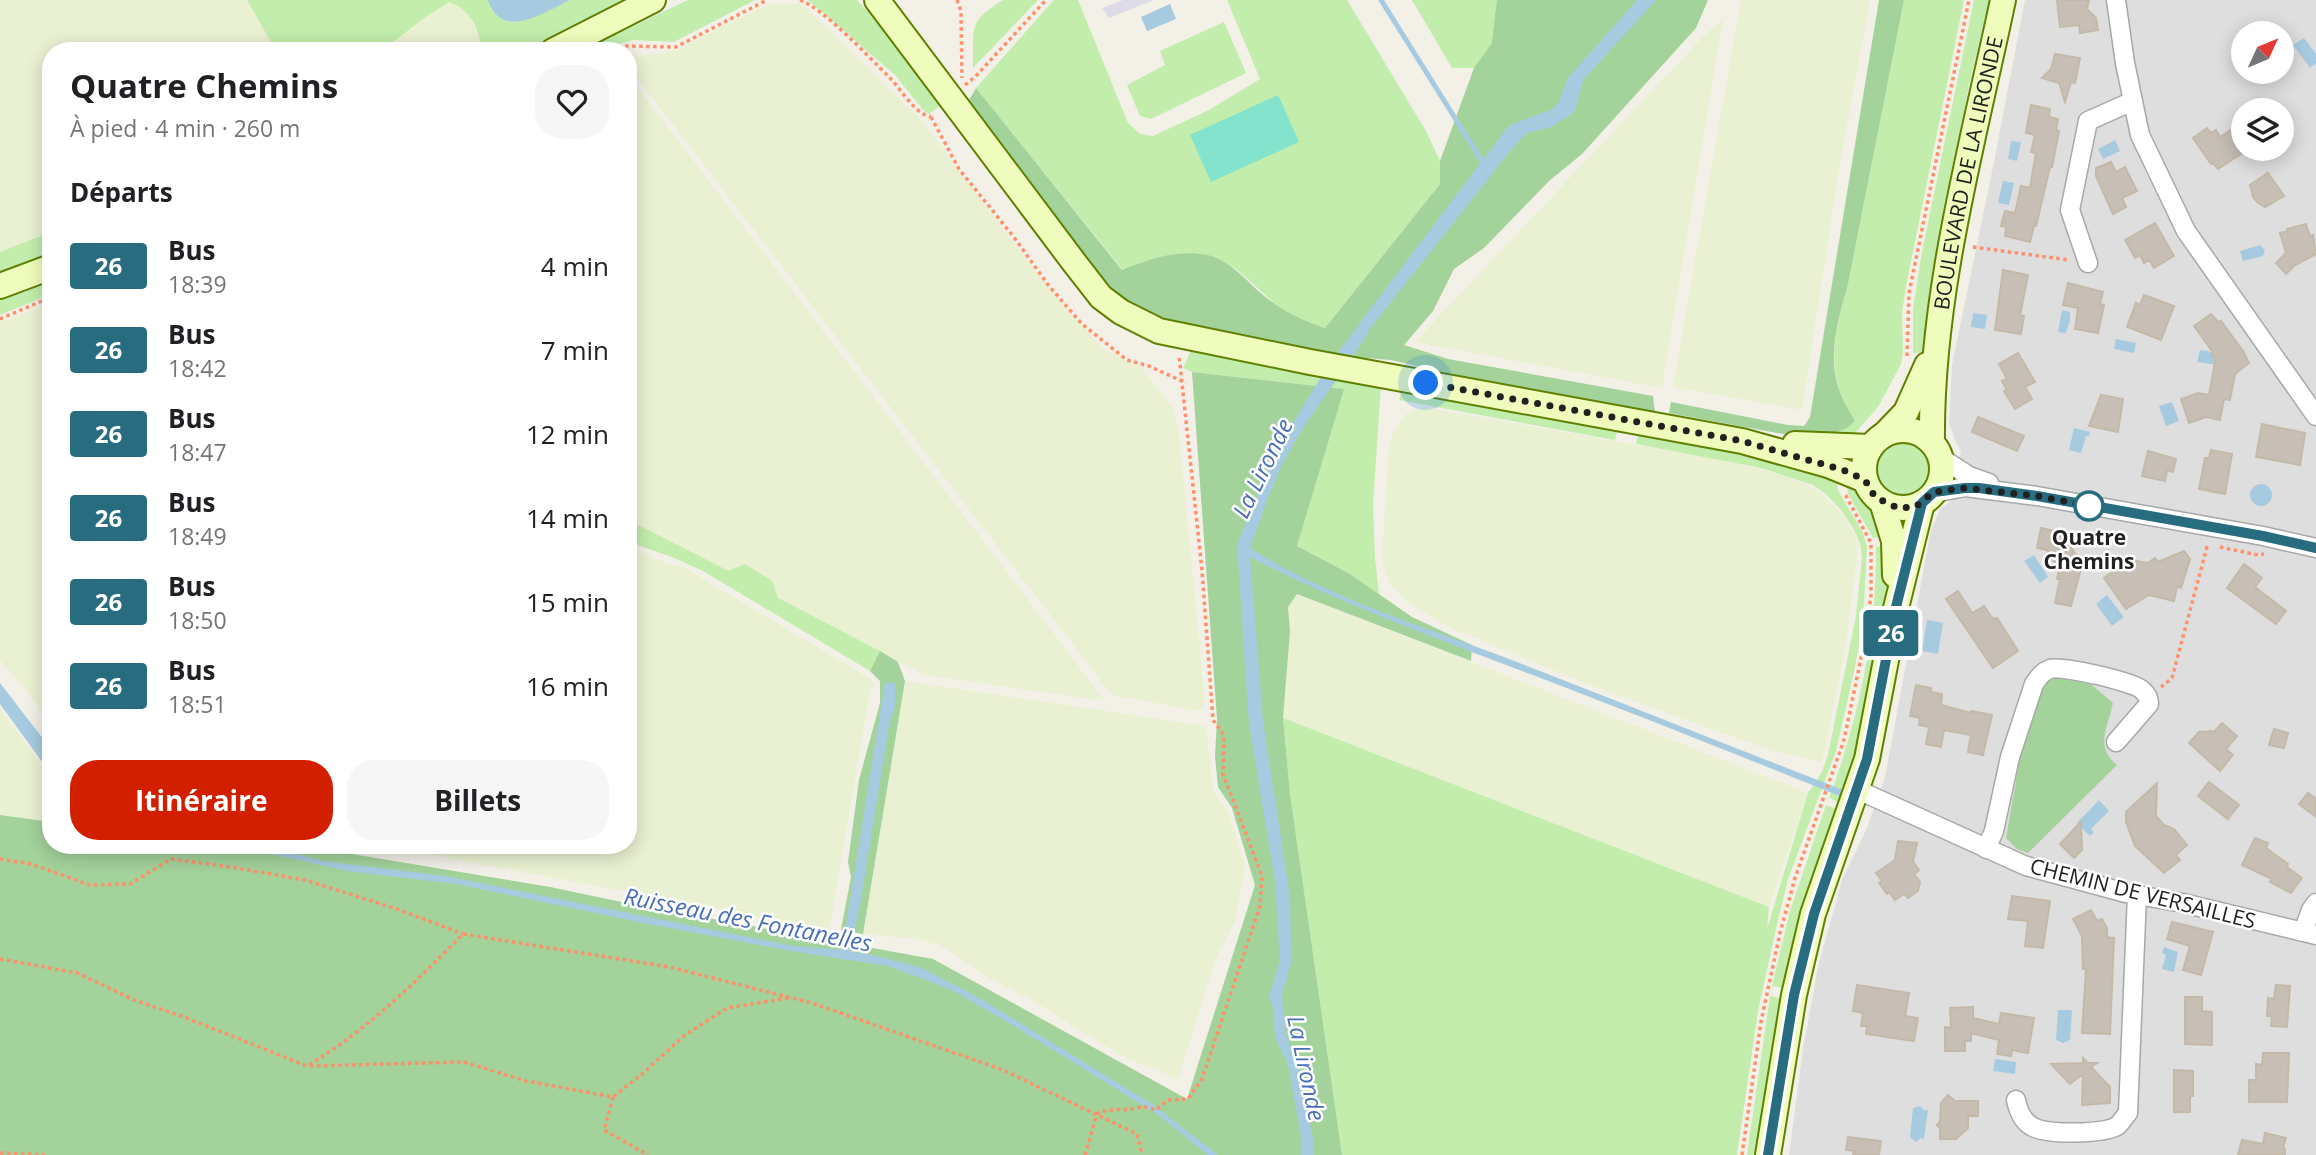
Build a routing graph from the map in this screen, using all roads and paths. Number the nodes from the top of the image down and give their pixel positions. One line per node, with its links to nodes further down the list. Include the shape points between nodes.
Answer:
1 (653, 0): 11 (street)
2 (767, 0): 12 (path, via 676,47)
3 (800, 0): 16 (path, via 822,14 921,113)
4 (867, 0): 13 (street)
5 (877, 0): 13 (street)
6 (957, 0): 7 (path, via 961,88)
7 (1046, 0)
8 (1969, 0): 25 (path, via 1909,293)
9 (2003, 0): 17 (street, BOULEVARD DE LA LIRONDE)
10 (2116, 0): 15 (street)
11 (571, 42)
12 (637, 46)
13 (913, 49): 14 (street)
14 (950, 98): 16 (path); 23 (street, via 1101,297 1141,324)
15 (2133, 101): 18 (street, via 2088,121 2070,210); 27 (street, via 2140,135 2186,231)
16 (931, 117): 26 (path, via 958,169 1082,324 1128,360)
17 (1952, 244): 18 (path); 24 (street, BOULEVARD DE LA LIRONDE)
18 (2088, 263)
19 (42, 270): 20 (street)
20 (0, 286)
21 (42, 302): 22 (path)
22 (0, 319)
23 (1176, 336): 26 (path); 28 (street)
24 (1935, 345): 29 (street, BOULEVARD DE LA LIRONDE, via 1906,412); 30 (street, BOULEVARD DE LA LIRONDE, via 1930,408)
25 (1906, 362)
26 (1184, 382): 52 (path, via 1213,720 1224,734 1223,775 1262,876 1260,906 1202,1079 1188,1099 1168,1100 1156,1110 1143,1106)
27 (2316, 416)
28 (1742, 441): 29 (street, via 1830,447); 31 (street)
29 (1877, 441): 30 (street, via 1900,430 1909,431 1925,437); 31 (street)
30 (1936, 450): 32 (street, via 1969,476); 33 (street, via 1942,472)
31 (1854, 475): 34 (street); 58 (path, via 1843,489 1871,543 1865,639 1844,740 1780,933 1761,1022)
32 (2029, 495): 33 (street, via 1965,488); 36 (street)
33 (1928, 498): 34 (street, via 1915,507 1898,508); 37 (street)
34 (1882, 502): 37 (street, via 1894,541)
35 (2209, 541): 38 (path, via 2172,678)
36 (2316, 548)
37 (1896, 607): 40 (street)
38 (2148, 698): 39 (street, via 2145,711); 41 (street, via 2135,685 2069,668 2053,667 2041,673 2010,757)
39 (2116, 742)
40 (1858, 790): 41 (street, CHEMIN DE VERSAILLES); 59 (street, via 1810,928 1794,995)
41 (1986, 849): 43 (street, CHEMIN DE VERSAILLES, via 2026,866)
42 (0, 859): 46 (path, via 31,864 90,885 131,884 171,859 231,867 305,880)
43 (2137, 895): 45 (street, CHEMIN DE VERSAILLES); 51 (street, via 2128,1113 2119,1125 2107,1130 2047,1131 2024,1119)
44 (2316, 903): 45 (street, via 2311,910)
45 (2310, 933)
46 (463, 934): 48 (path, via 669,967); 49 (path, via 412,986 338,1048)
47 (0, 959): 49 (path, via 77,974)
48 (790, 998): 50 (path, via 727,1008 685,1035); 52 (path, via 1003,1070)
49 (307, 1066): 50 (path, via 464,1062 526,1081)
50 (613, 1097): 55 (path, via 604,1130)
51 (2015, 1100)
52 (1097, 1114): 56 (path); 57 (path, via 1137,1134)
53 (0, 1153): 54 (path)
54 (46, 1155)
55 (648, 1155)
56 (1085, 1155)
57 (1142, 1155)
58 (1742, 1155)
59 (1768, 1155)

